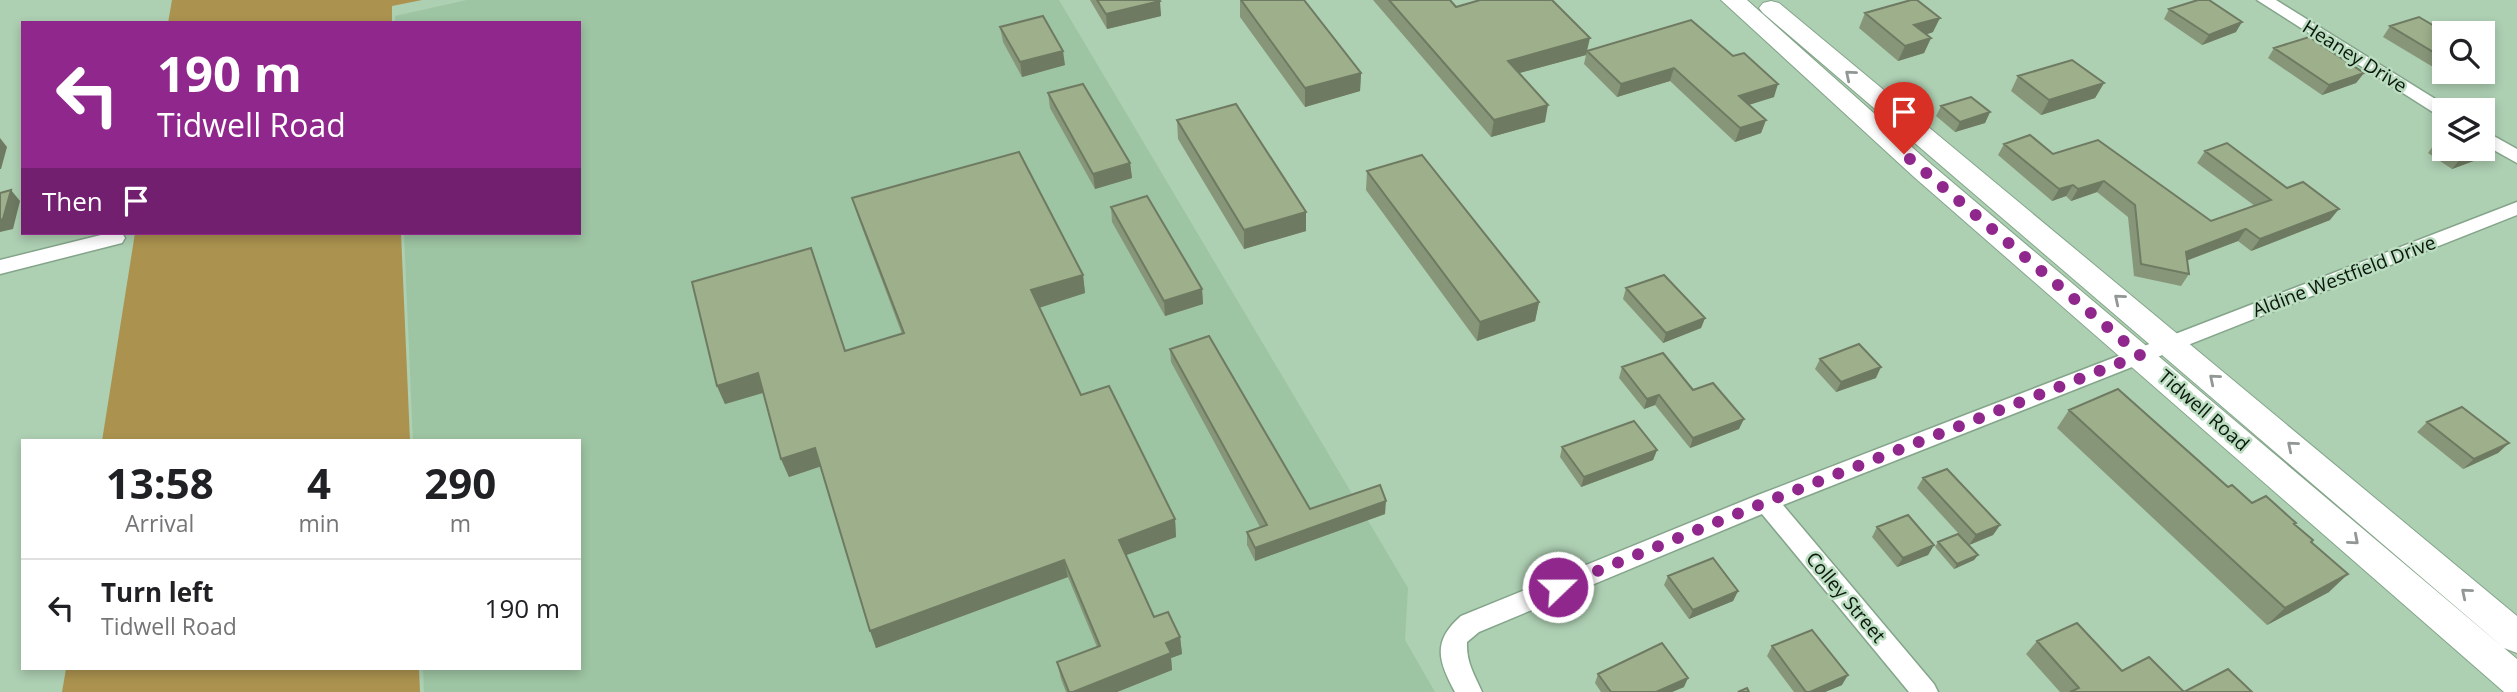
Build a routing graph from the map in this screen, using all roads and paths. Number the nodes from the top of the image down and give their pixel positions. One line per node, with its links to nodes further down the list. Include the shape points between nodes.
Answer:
1 (1733, 0): 8 (main road, Tidwell Road)
2 (1761, 0): 7 (main road, Tidwell Road, one-way to 2)
3 (2264, 0): 4 (street, Heaney Drive)
4 (2432, 104)
5 (2495, 143): 6 (street)
6 (2517, 157)
7 (1956, 164): 8 (main road); 12 (main road, Tidwell Road, one-way to 7)
8 (1923, 171): 12 (main road, Tidwell Road)
9 (2517, 208): 12 (street, Aldine Westfield Drive)
10 (115, 238): 11 (street)
11 (0, 267)
12 (2156, 349): 13 (street, Aldine Westfield Drive); 14 (main road, Tidwell Road, one-way to 12); 15 (main road, Tidwell Road, one-way to 15)
13 (1766, 502): 16 (street, Aldine Westfield Drive, via 1470,624 1455,638 1452,654); 17 (street, Colley Street)
14 (2517, 637)
15 (2515, 677)
16 (1469, 692)
17 (1926, 692)

